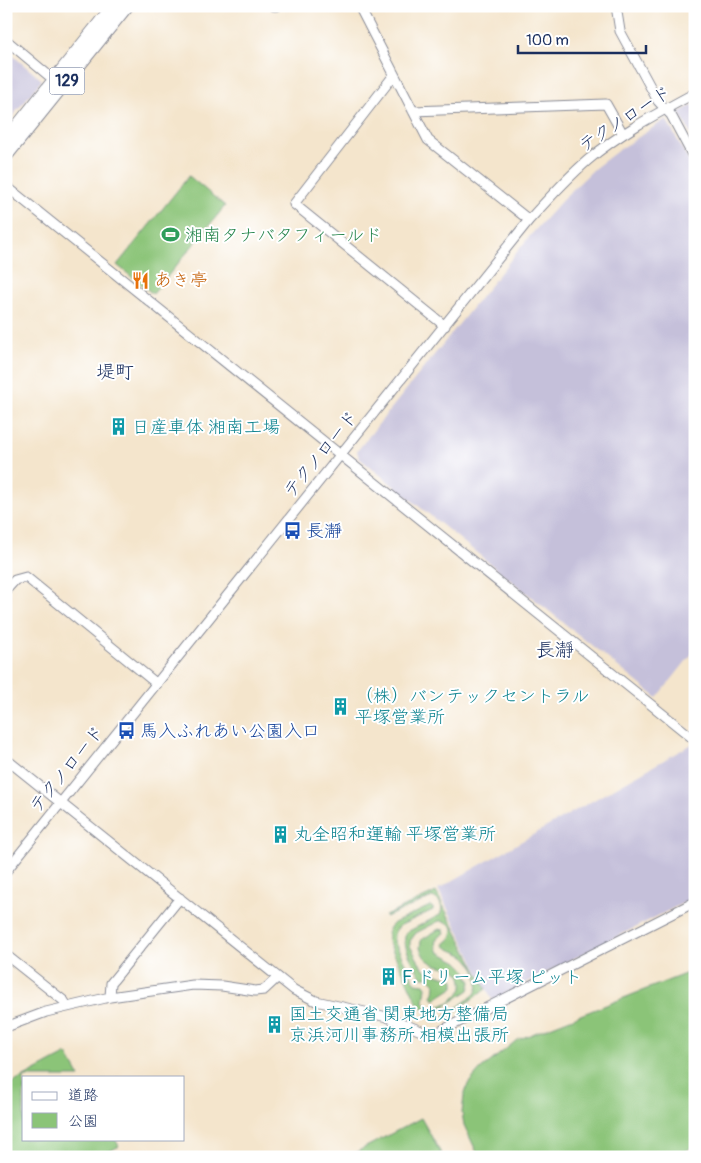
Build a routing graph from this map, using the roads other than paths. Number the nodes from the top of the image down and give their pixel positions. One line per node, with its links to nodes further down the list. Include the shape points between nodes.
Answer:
1 (113, 6): 7 (highway, 129)
2 (127, 6): 13 (highway, 129)
3 (359, 6): 6 (street)
4 (616, 6): 9 (street, via 620,31)
5 (6, 40): 7 (street)
6 (394, 76): 10 (street); 17 (street, via 294,204)
7 (54, 80): 12 (highway, 129)
8 (695, 93): 9 (street, テクノロード)
9 (665, 109): 11 (street, テクノロード); 14 (street)
10 (413, 111): 11 (street, via 606,104); 16 (street, via 428,140)
11 (624, 134): 16 (street, テクノロード, via 588,160)
12 (6, 140)
13 (6, 156)
14 (695, 160)
15 (6, 186): 18 (street)
16 (529, 220): 17 (street, テクノロード)
17 (445, 326): 18 (street, テクノロード)
18 (341, 454): 20 (street, テクノロード); 21 (street)
19 (6, 590): 20 (street, via 15,580 26,577)
20 (157, 684): 23 (street, テクノロード)
21 (695, 740)
22 (6, 759): 23 (street)
23 (61, 803): 24 (street, テクノロード); 25 (street)
24 (6, 871)
25 (180, 898): 28 (street); 29 (street, via 111,983)
26 (695, 902): 28 (street, via 433,1035 387,1017 316,1000 294,990)
27 (6, 955): 30 (street)
28 (278, 977): 29 (street, via 264,990 193,985)
29 (110, 997): 30 (street)
30 (67, 1006): 31 (street)
31 (6, 1027)

